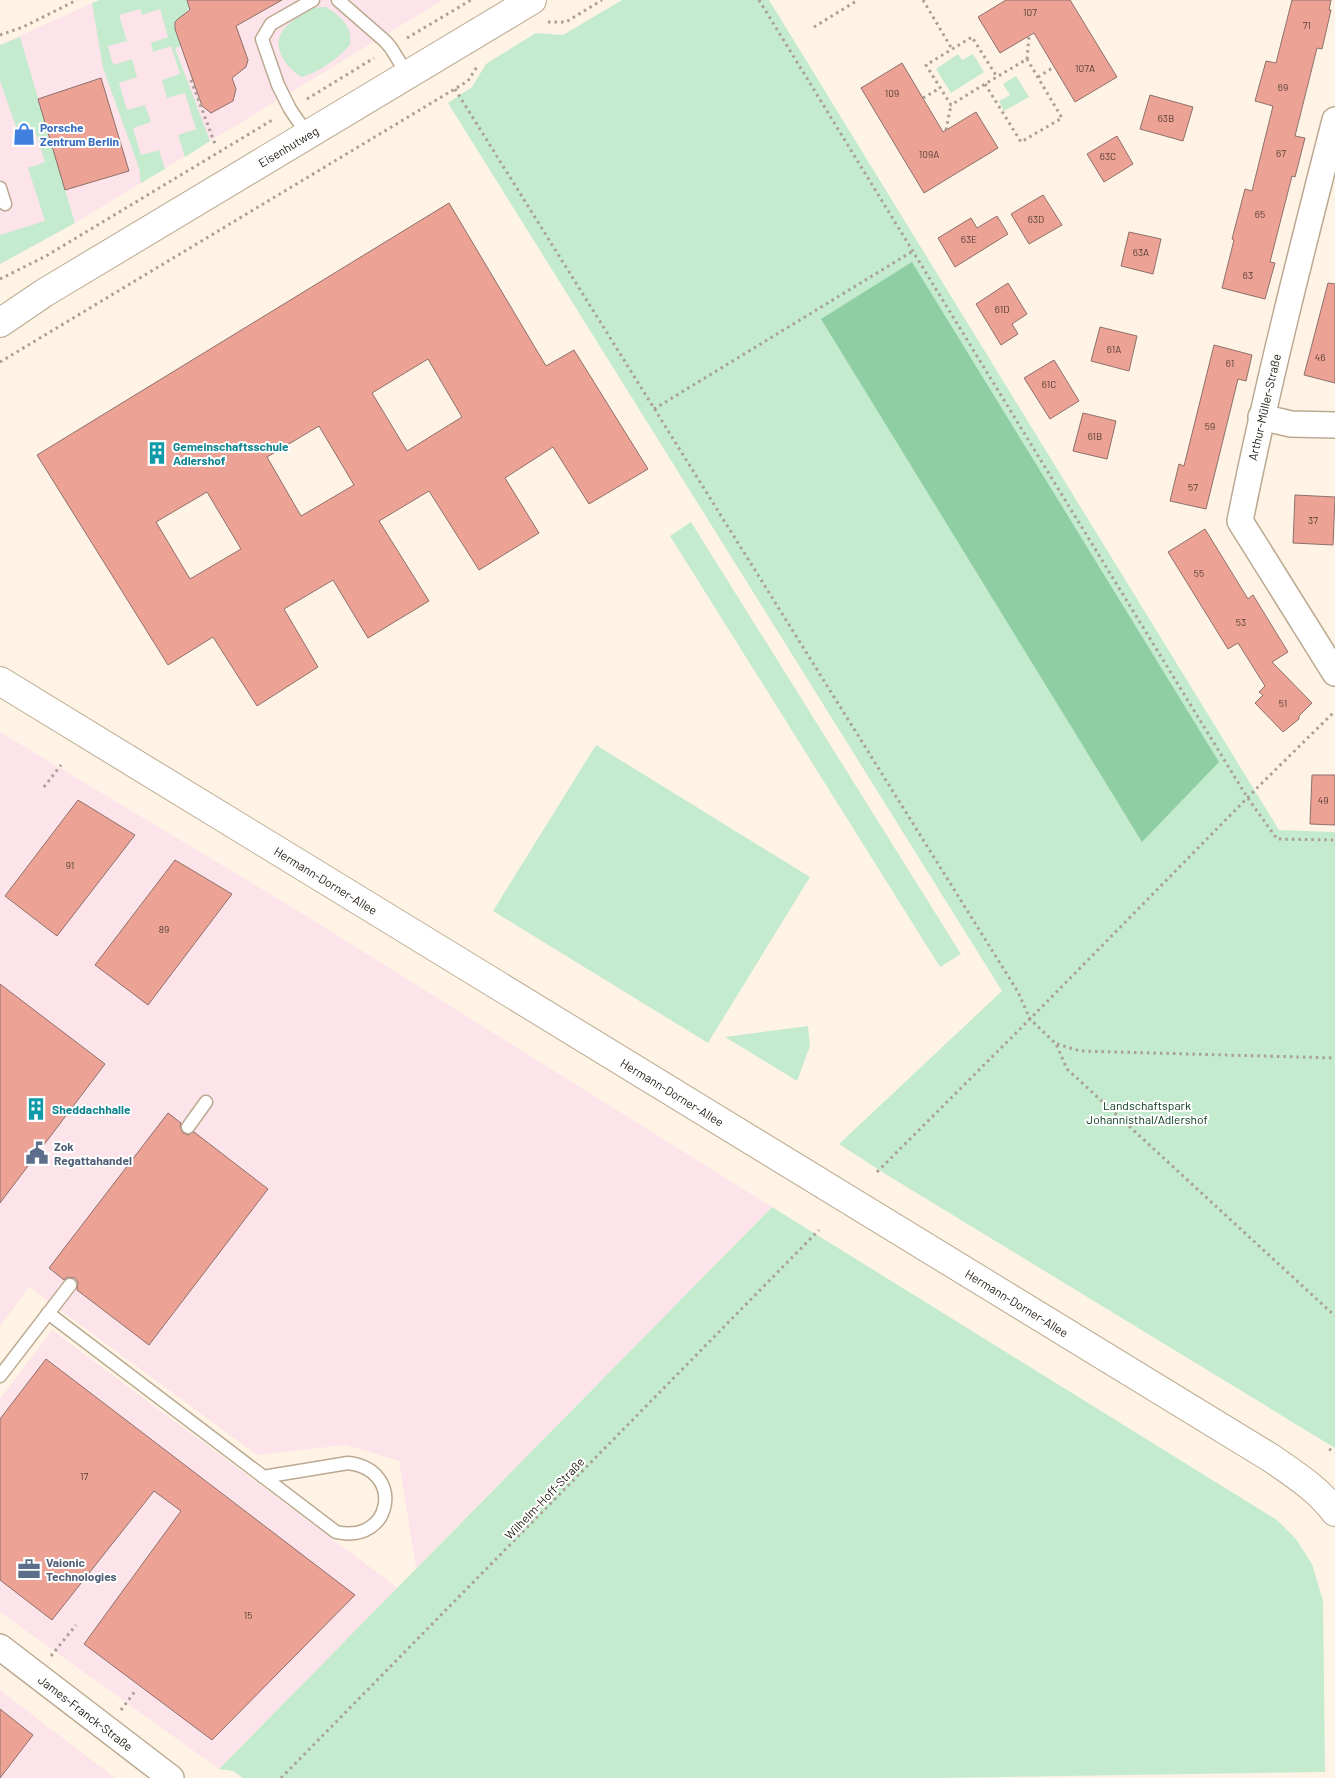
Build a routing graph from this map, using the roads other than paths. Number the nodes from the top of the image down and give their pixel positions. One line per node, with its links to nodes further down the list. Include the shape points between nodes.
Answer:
1 (313, 0): 6 (lane, via 272,24 262,39 278,85)
2 (338, 0): 4 (lane, via 392,48)
3 (538, 11): 4 (street, Eisenhutweg)
4 (407, 74): 6 (street, Eisenhutweg)
5 (1335, 120): 12 (street, Arthur-Müller-Straße)
6 (307, 134): 9 (street, Eisenhutweg)
7 (0, 188): 8 (lane)
8 (5, 204)
9 (44, 293): 10 (street, Eisenhutweg); 11 (street, Eisenhutweg)
10 (0, 312)
11 (0, 323)
12 (1261, 418): 13 (street, via 1291,424); 14 (street, Arthur-Müller-Straße, via 1240,522)
13 (1335, 425)
14 (1335, 673)
15 (0, 681): 22 (street, Hermann-Dorner-Allee, via 1270,1458 1309,1484)
16 (206, 1102): 17 (lane)
17 (188, 1128)
18 (70, 1285): 19 (lane)
19 (48, 1313): 20 (lane); 21 (lane)
20 (0, 1376)
21 (263, 1477): 21 (lane, via 357,1464 375,1473 381,1482 384,1509 380,1518 367,1530 347,1534 336,1532)
22 (1335, 1512)
23 (0, 1647): 24 (street, James-Franck-Straße)
24 (171, 1778)

